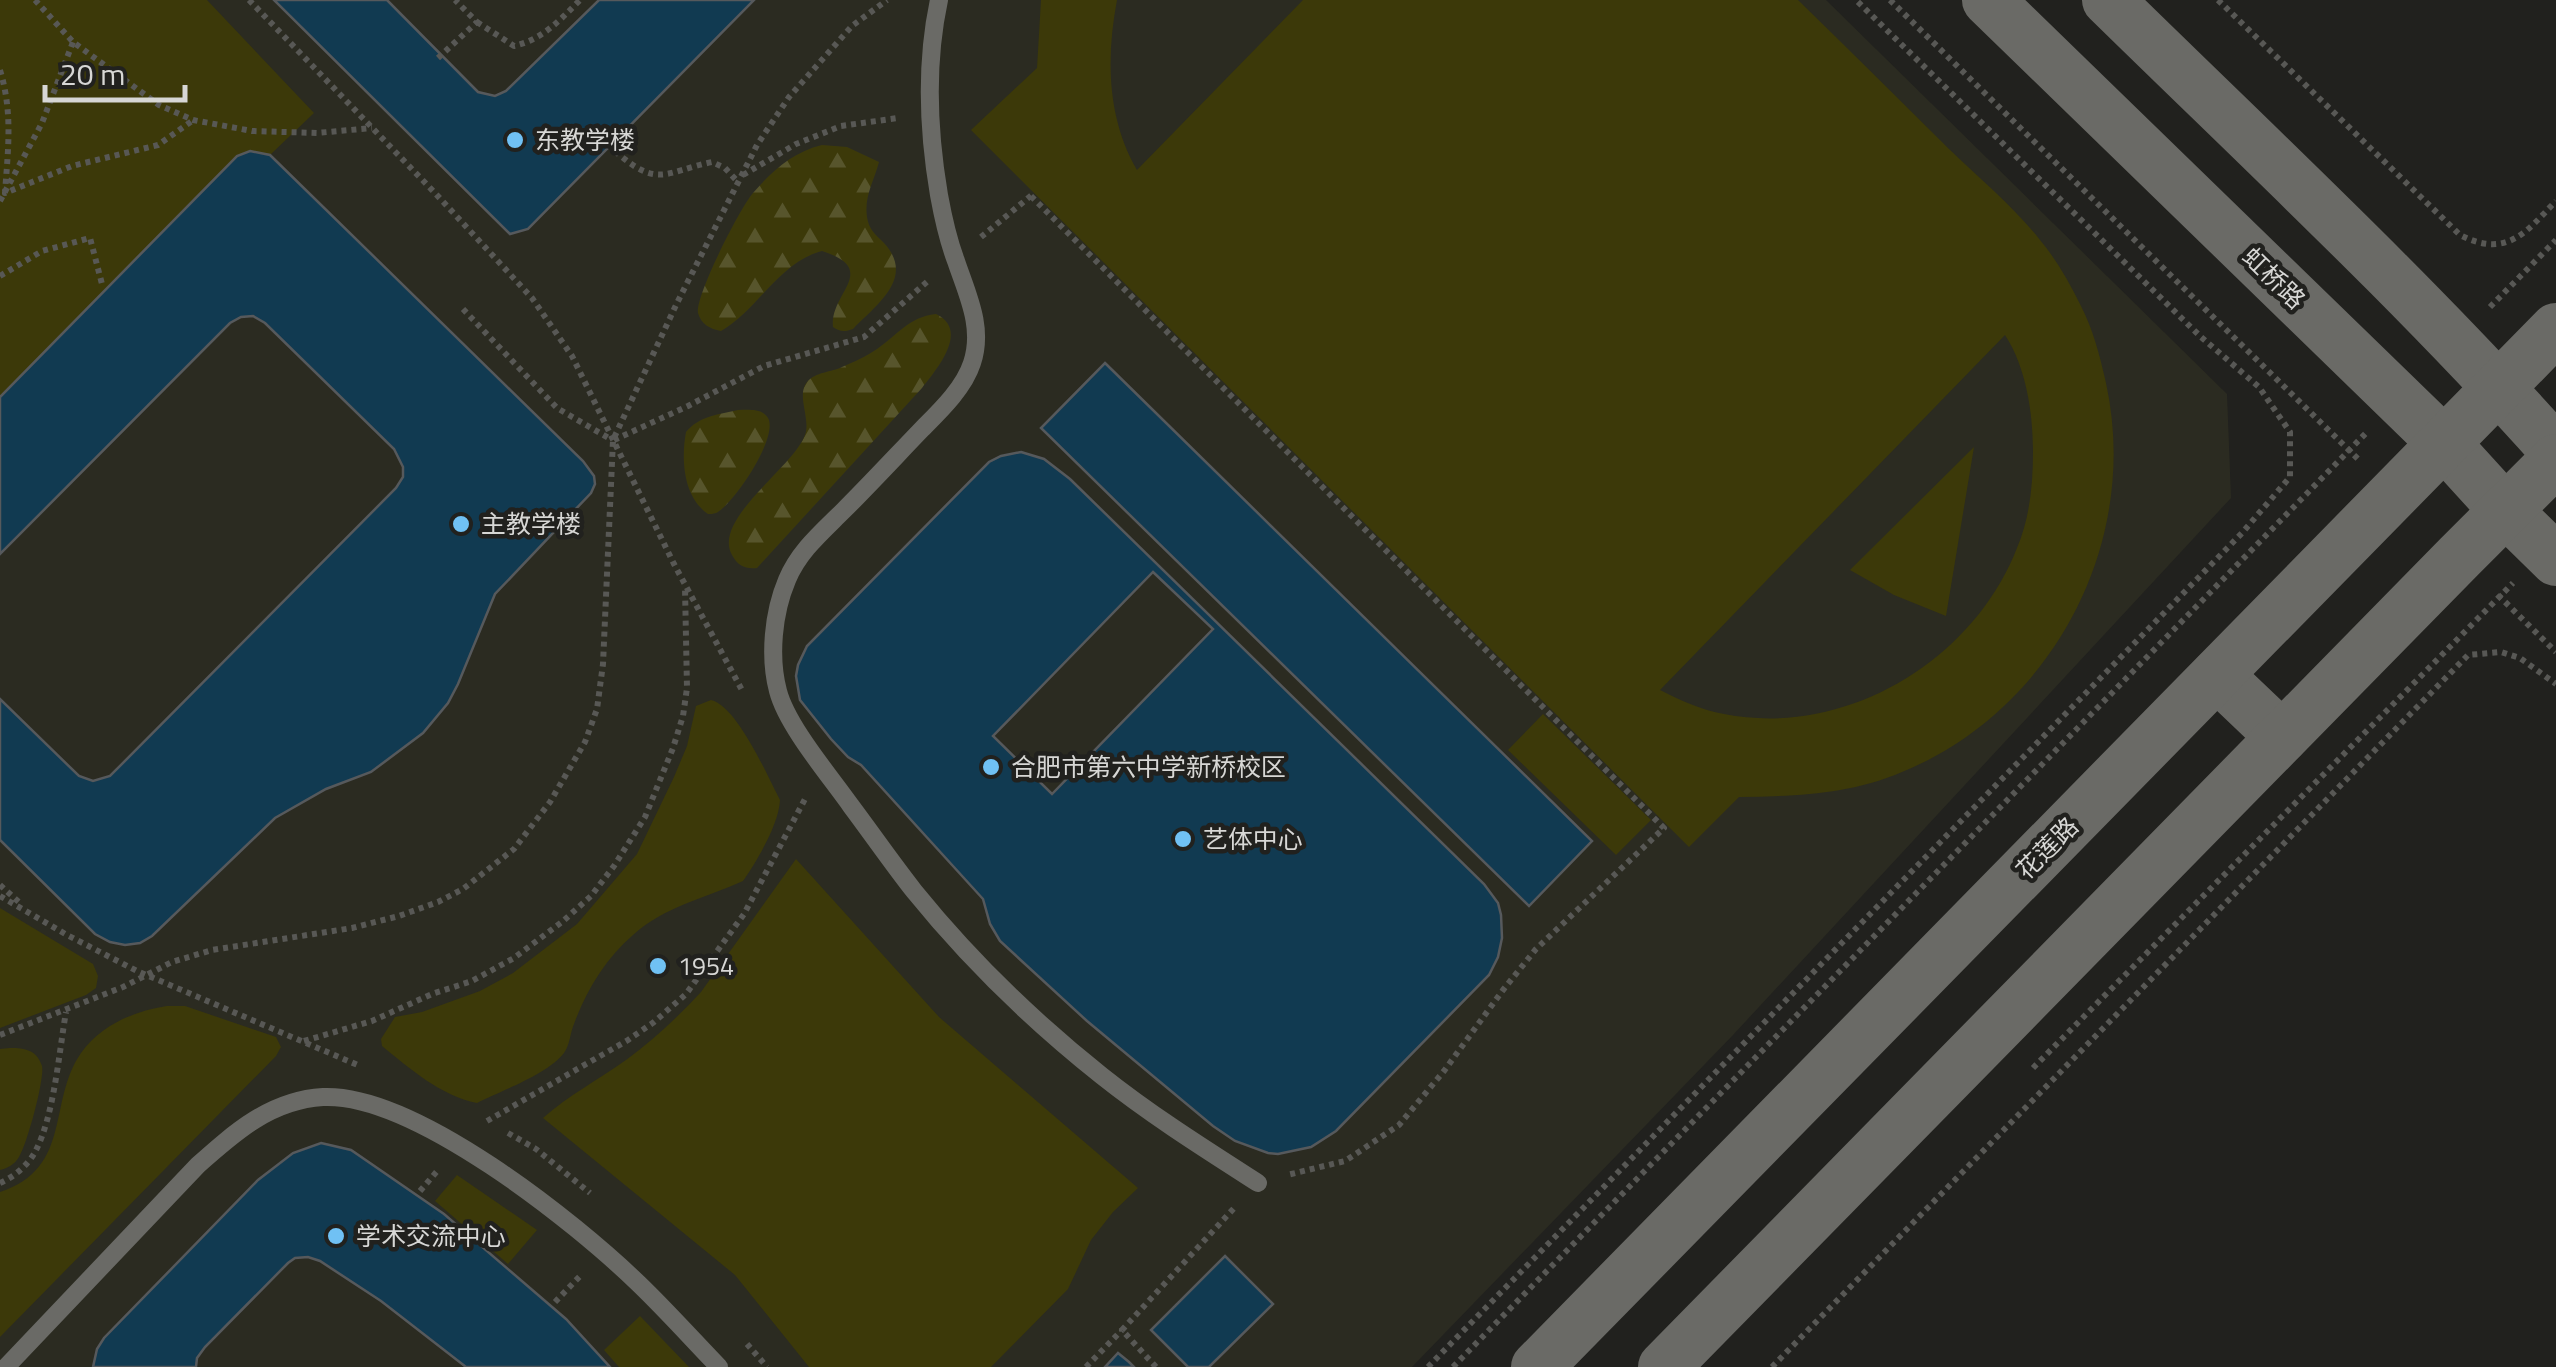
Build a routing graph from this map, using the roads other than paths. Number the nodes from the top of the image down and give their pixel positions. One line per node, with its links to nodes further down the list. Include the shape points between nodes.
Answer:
1 (939, 0): 15 (lane, via 929,114 939,197 975,320 973,362 934,418 794,564 775,633 778,692 798,731 915,892 1005,990 1105,1079)
2 (1988, 0): 5 (main road, 虹桥路)
3 (2108, 0): 4 (main road)
4 (2294, 182): 5 (main road); 7 (main road)
5 (2234, 240): 8 (main road, 虹桥路)
6 (2556, 329): 7 (main road, 花莲路)
7 (2499, 387): 8 (main road, 花莲路); 9 (main road)
8 (2444, 443): 11 (main road, 虹桥路); 13 (main road, 花莲路)
9 (2556, 450)
10 (2556, 460): 11 (main road)
11 (2505, 510): 12 (main road, 虹桥路); 14 (main road)
12 (2551, 555)
13 (2217, 675): 14 (main road); 18 (main road, 花莲路)
14 (2282, 738): 19 (main road)
15 (1258, 1183)
16 (6, 1367): 17 (lane, via 221,1144 263,1113 320,1098 374,1105 471,1152 603,1251)
17 (719, 1367)
18 (1537, 1367)
19 (1664, 1367)

